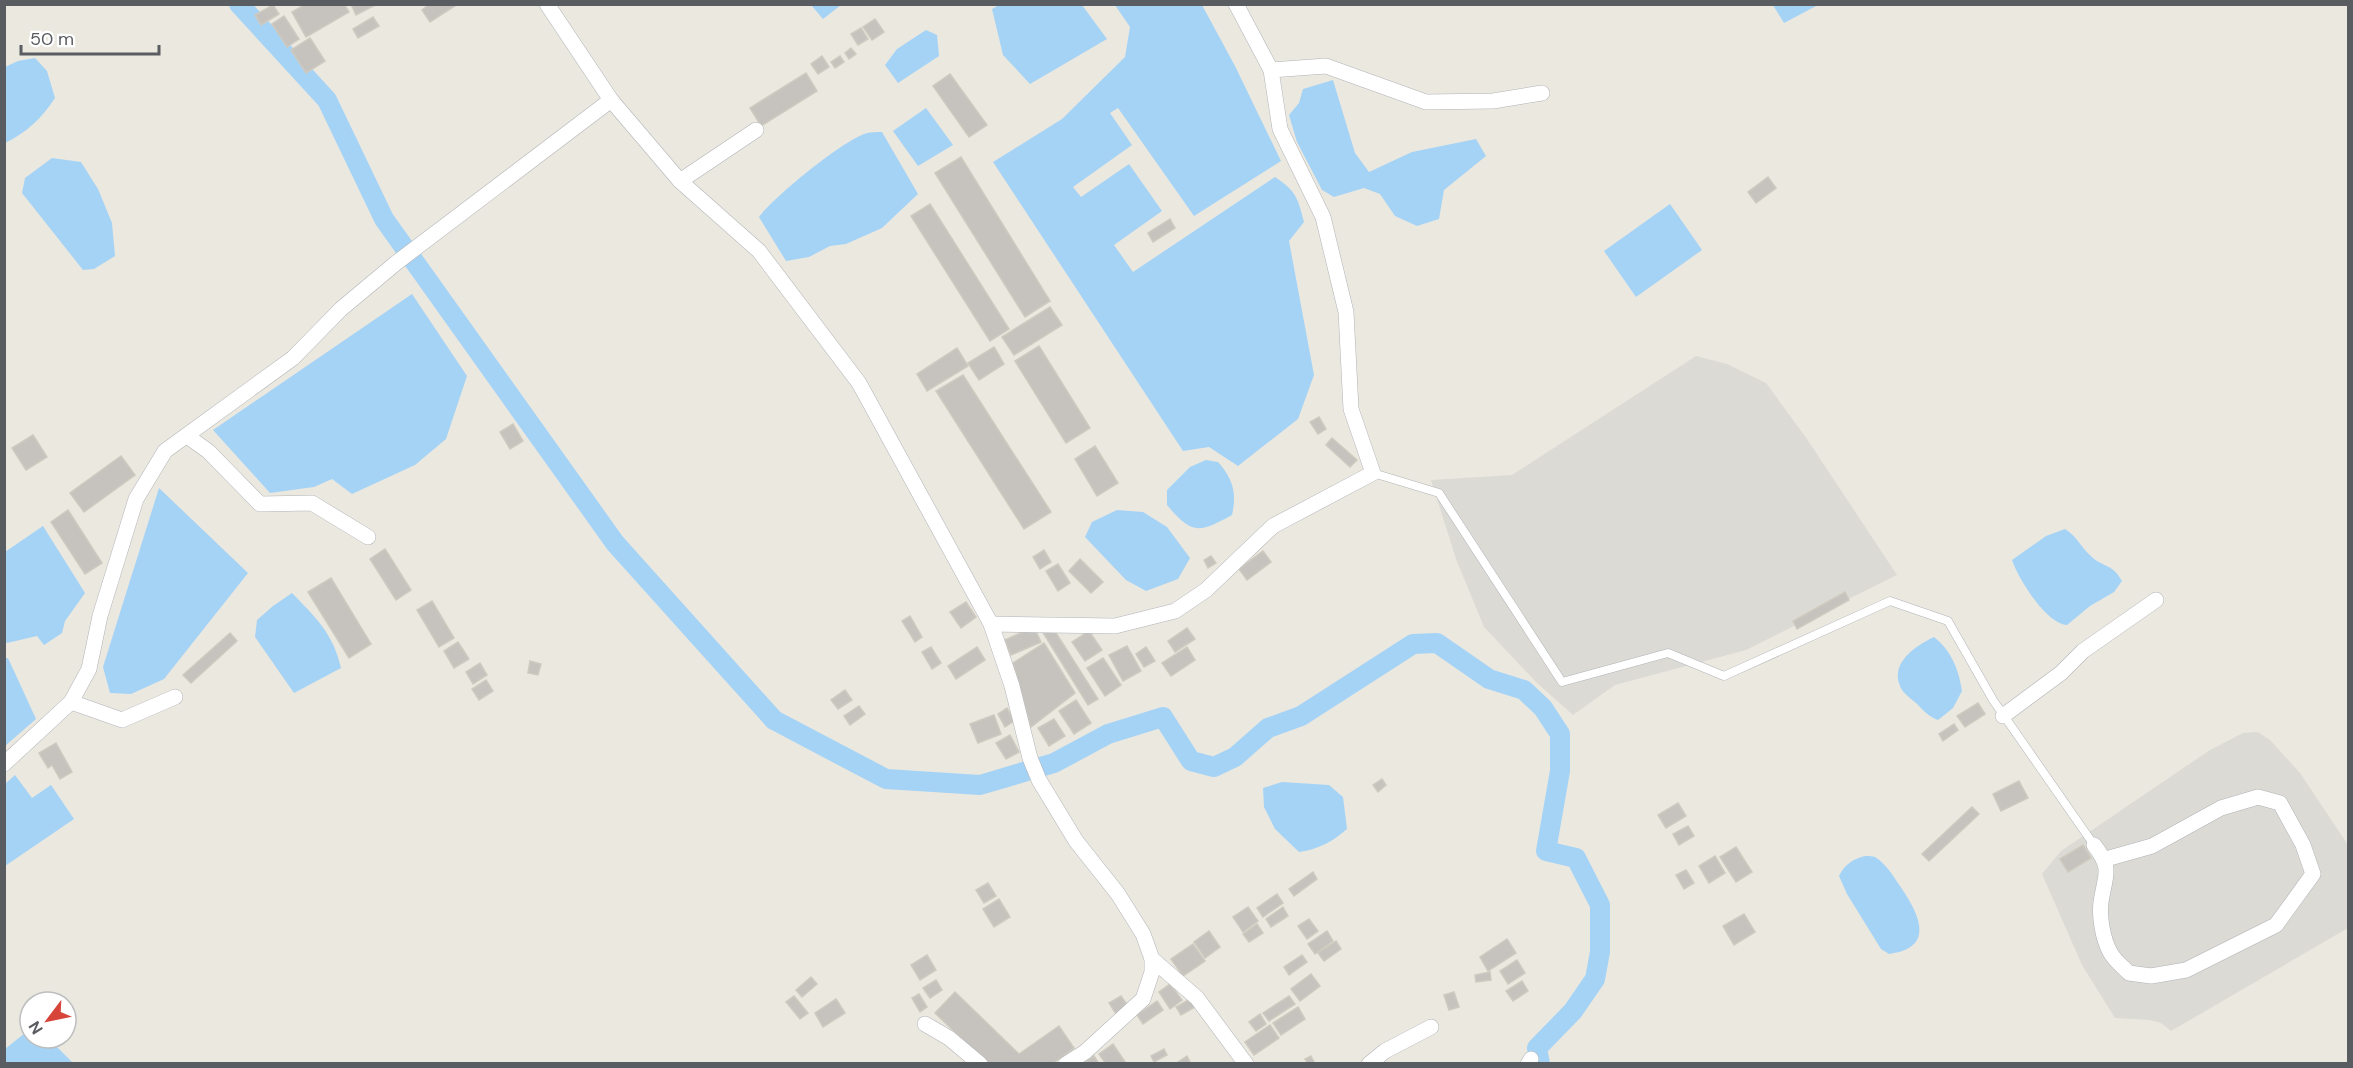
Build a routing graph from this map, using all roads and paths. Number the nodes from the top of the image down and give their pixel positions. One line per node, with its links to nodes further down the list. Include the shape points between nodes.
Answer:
1 (547, 4): 5 (street)
2 (1236, 4): 3 (street)
3 (1272, 70): 4 (street, via 1326,66 1426,102 1493,101); 9 (street, via 1280,129 1323,217 1346,312 1351,409)
4 (1542, 93)
5 (611, 100): 7 (street); 8 (street, via 396,263 341,309 293,358)
6 (756, 130): 7 (street)
7 (680, 181): 12 (street, via 759,251 860,383)
8 (187, 436): 10 (street, via 208,451 260,504 312,503); 14 (street, via 165,451 136,499 100,616 89,669)
9 (1373, 473): 12 (street, via 1273,526 1206,590 1175,611 1115,626); 15 (lane, via 1439,493 1562,682 1668,653 1724,676 1890,601 1948,621)
10 (368, 537)
11 (2156, 600): 15 (street)
12 (991, 624): 19 (street, via 1039,780 1077,841 1118,894 1143,934)
13 (175, 696): 14 (street, via 122,720)
14 (71, 702): 16 (street)
15 (2003, 716): 17 (lane)
16 (4, 764)
17 (2094, 845): 18 (street)
18 (2106, 859): 18 (street, via 2100,904 2110,953 2129,973 2151,976 2186,970 2276,925 2313,874 2303,845 2280,803 2258,797 2221,808 2152,846)
19 (1152, 959): 23 (street, via 1143,999 1085,1052); 24 (street, via 1197,998)
20 (925, 1023): 22 (street)
21 (1431, 1027): 25 (street)
22 (980, 1064)
23 (1066, 1064)
24 (1246, 1064)
25 (1369, 1064)

